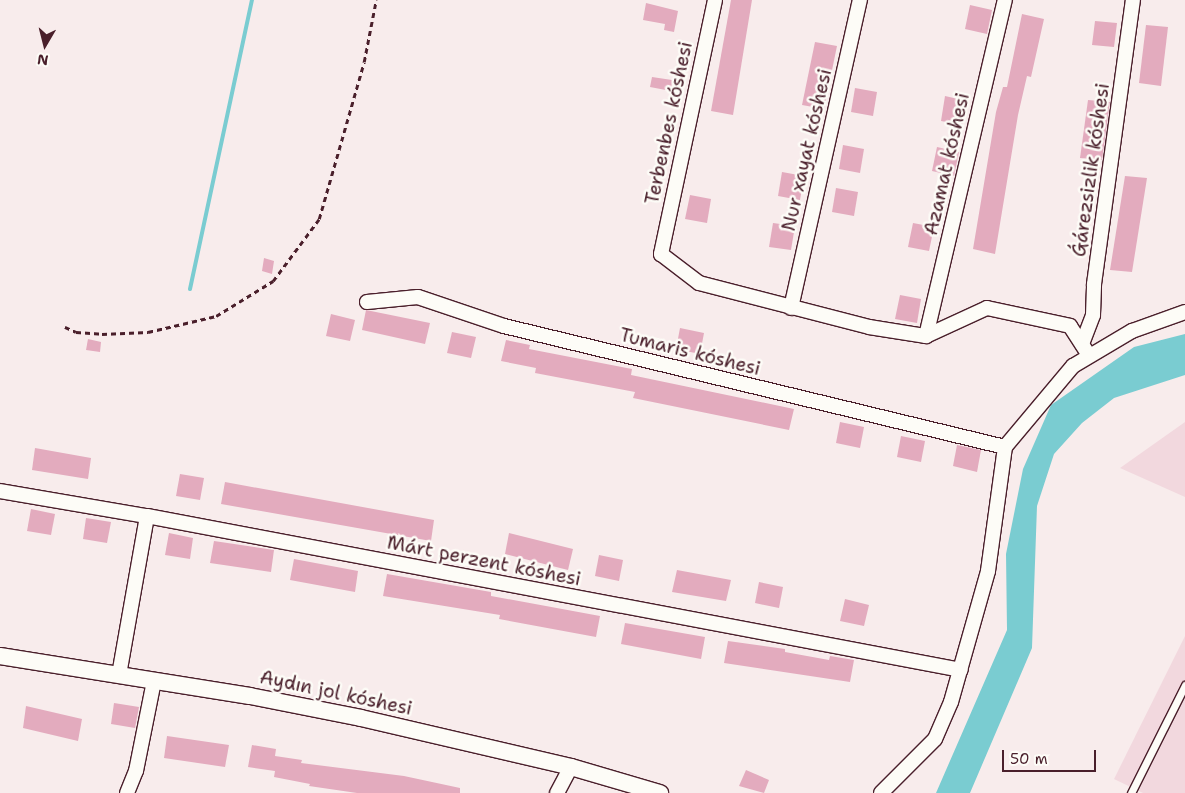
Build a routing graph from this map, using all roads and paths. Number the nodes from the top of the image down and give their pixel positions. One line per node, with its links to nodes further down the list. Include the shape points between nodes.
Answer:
1 (376, 0): 9 (path, via 364,62 319,219 273,281 216,316 168,327 102,334 76,332)
2 (715, 0): 7 (street, Terbenbes kóshesi, via 661,254 699,283)
3 (860, 0): 7 (street, Nur xayat kóshesi)
4 (1005, 0): 10 (street, Azamat kóshesi)
5 (1133, 0): 11 (street, Ǵárezsizlik kóshesi, via 1094,284 1094,315)
6 (367, 302): 12 (street, Tumaris kóshesi, via 418,298 504,326)
7 (791, 308): 10 (street, via 869,327)
8 (1185, 312): 11 (street)
9 (65, 327)
10 (926, 336): 11 (street, via 987,308 1070,326)
11 (1085, 350): 12 (street)
12 (1005, 447): 16 (street, via 988,571)
13 (0, 491): 14 (street, Márt perzent kóshesi)
14 (146, 516): 16 (street, Márt perzent kóshesi); 17 (street)
15 (0, 656): 17 (street, Aydın jol kóshesi)
16 (961, 670): 24 (street, via 935,739)
17 (119, 675): 18 (street, Aydın jol kóshesi)
18 (154, 681): 20 (street, Aydın jol kóshesi, via 361,718); 21 (street, via 136,771)
19 (1185, 686): 25 (lane)
20 (571, 767): 22 (street); 23 (street, Aydın jol kóshesi)
21 (127, 793)
22 (557, 793)
23 (660, 793)
24 (881, 793)
25 (1131, 793)

